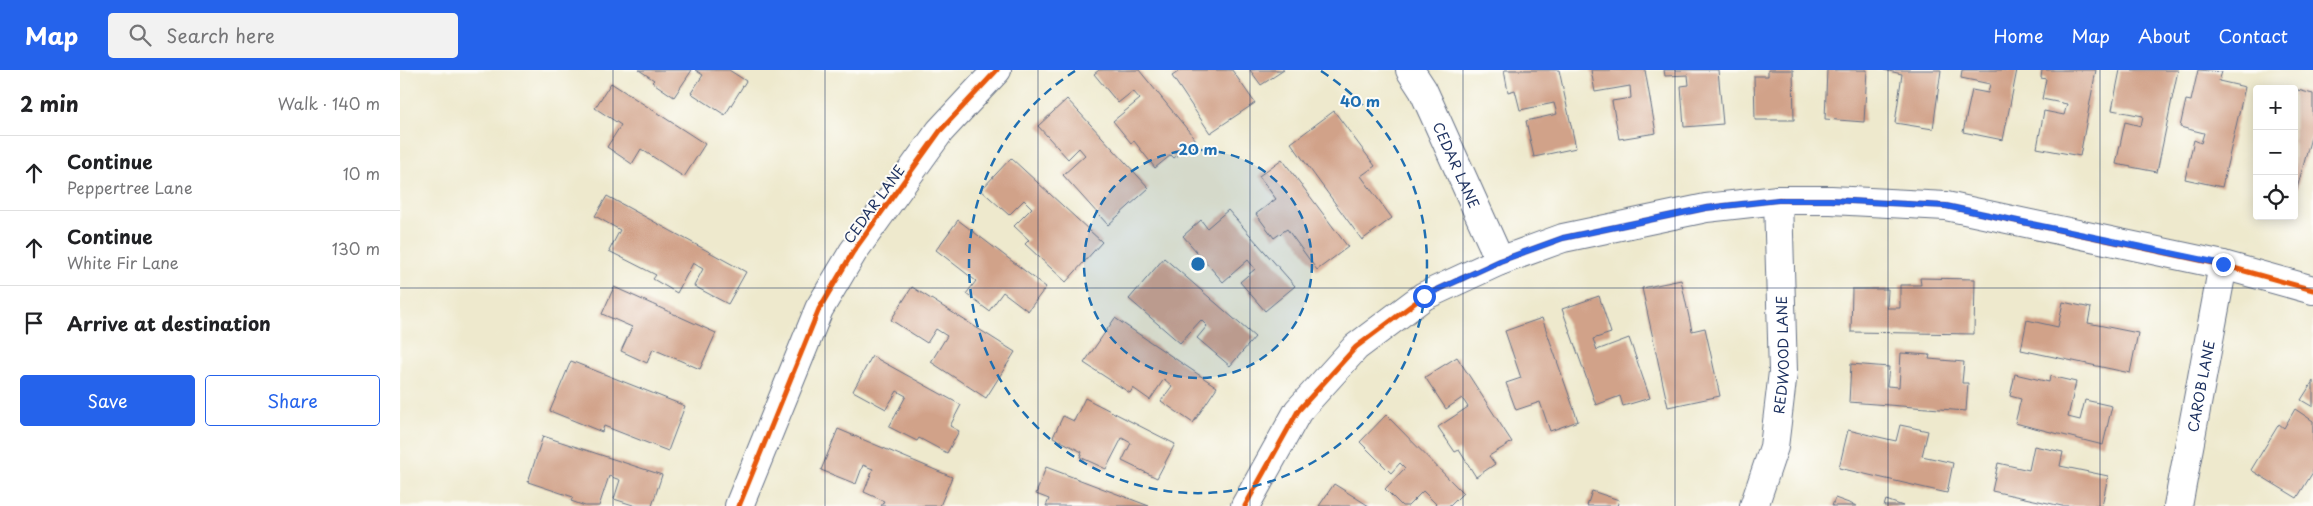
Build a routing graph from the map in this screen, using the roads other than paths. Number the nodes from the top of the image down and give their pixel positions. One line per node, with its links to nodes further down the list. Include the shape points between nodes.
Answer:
1 (996, 70): 7 (street, CEDAR LANE, via 940,131 853,252 819,309)
2 (1410, 70): 4 (street, CEDAR LANE, via 1423,90)
3 (1778, 200): 4 (street, via 1706,208 1563,238); 5 (street, via 1946,206); 9 (street, REDWOOD LANE, via 1783,372 1774,447)
4 (1500, 261): 8 (street, via 1424,296 1356,347 1298,411)
5 (2223, 264): 6 (street); 10 (street, CAROB LANE)
6 (2313, 290)
7 (739, 506)
8 (1245, 506)
9 (1754, 506)
10 (2178, 506)

